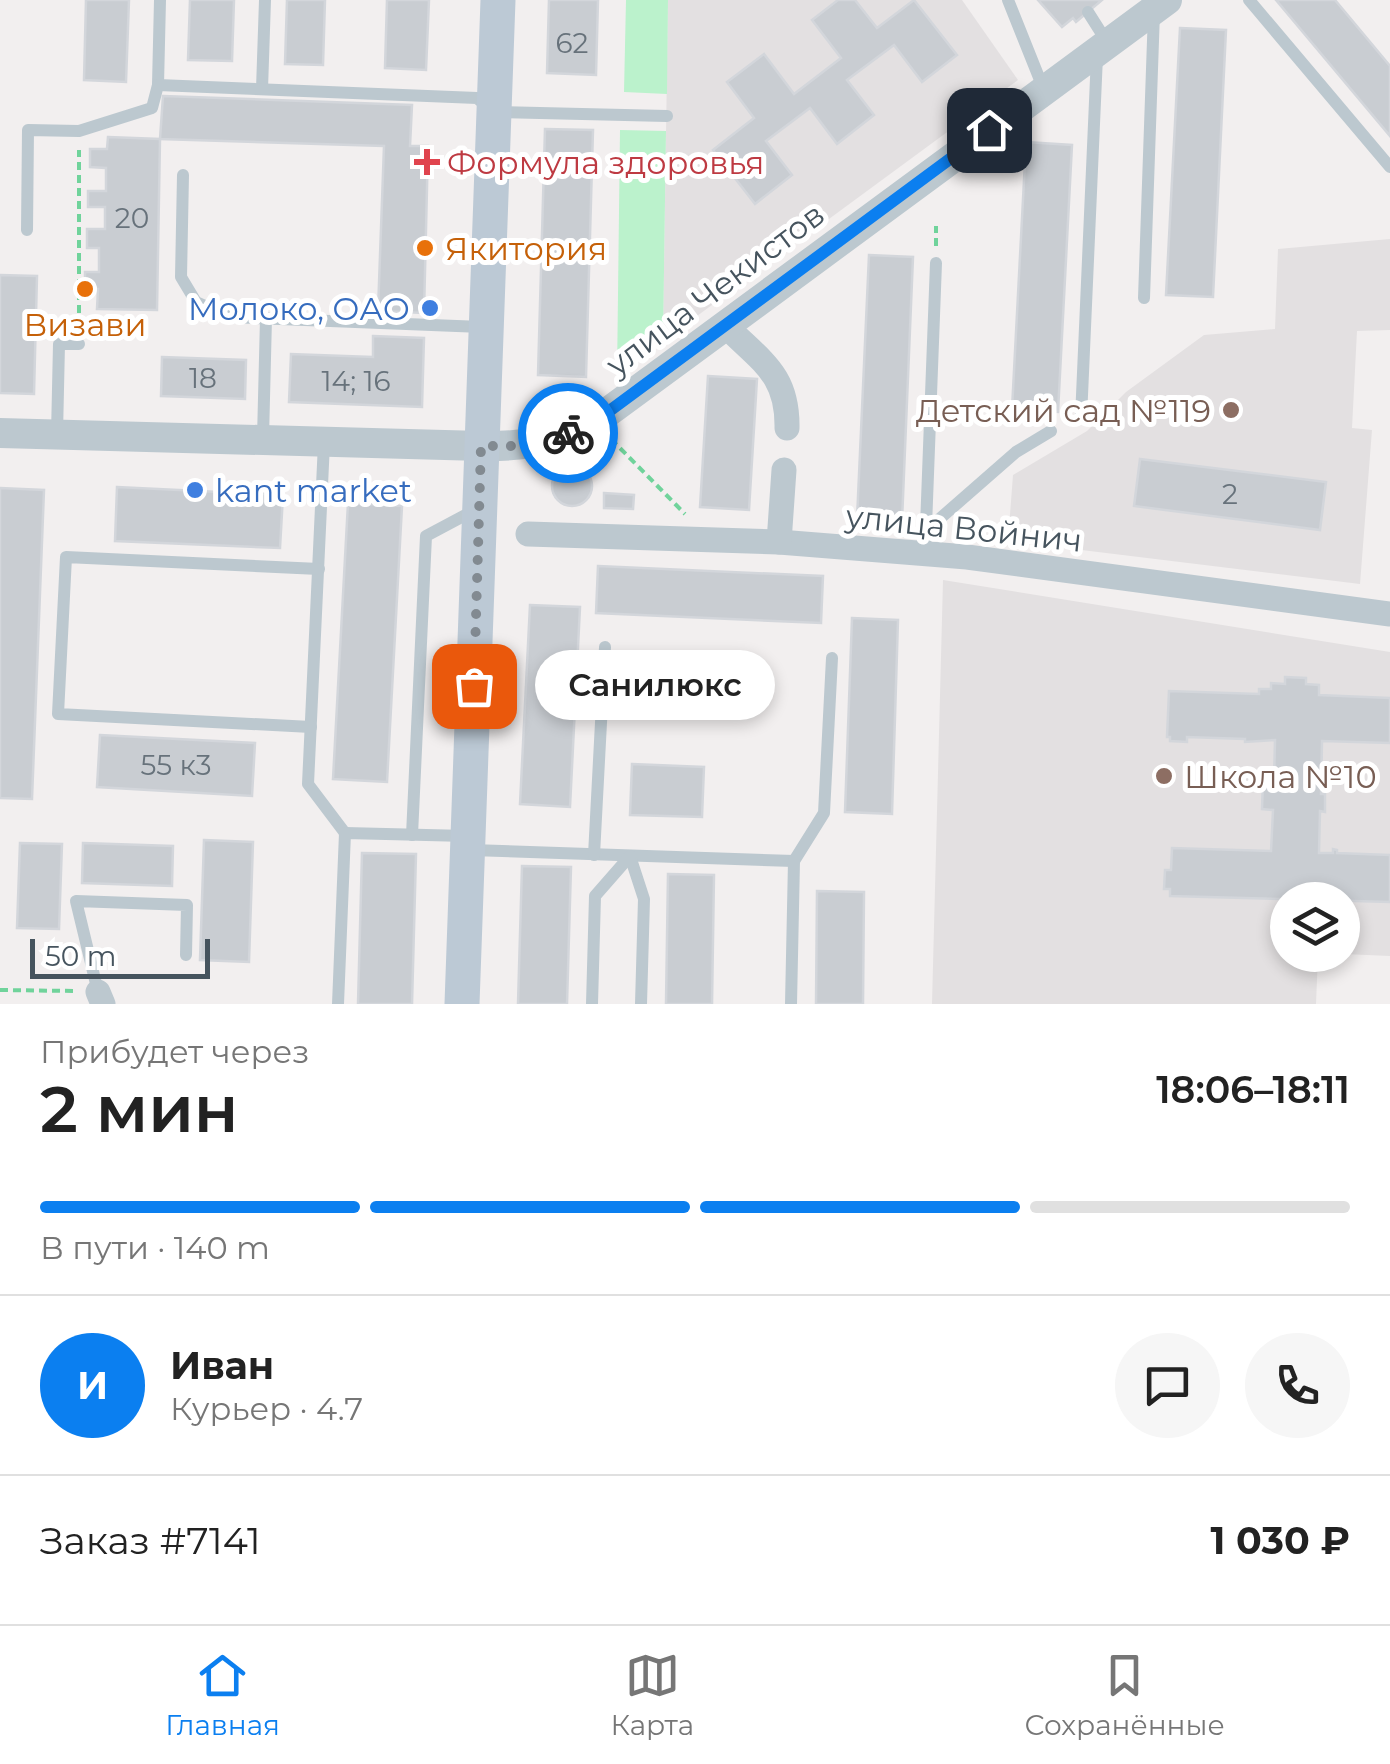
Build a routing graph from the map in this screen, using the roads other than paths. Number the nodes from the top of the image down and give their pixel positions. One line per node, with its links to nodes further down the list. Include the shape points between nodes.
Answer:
1 (160, 0): 9 (lane)
2 (265, 0): 10 (lane)
3 (498, 0): 12 (main road)
4 (1008, 0): 11 (lane)
5 (1249, 0): 14 (lane)
6 (1160, 5): 8 (street, улица Чекистов); 18 (lane)
7 (1088, 12): 8 (lane)
8 (1103, 48): 11 (street, улица Чекистов); 23 (lane)
9 (158, 85): 10 (lane); 16 (lane, via 152,108 79,130 28,130)
10 (262, 89): 12 (lane, via 477,98)
11 (1044, 90): 20 (street, улица Чекистов)
12 (494, 112): 13 (lane); 21 (main road)
13 (667, 116)
14 (1390, 167)
15 (183, 174): 19 (lane, via 181,278 196,302 229,316)
16 (27, 230)
17 (936, 263): 34 (lane)
18 (1144, 298)
19 (266, 318): 21 (lane); 28 (lane)
20 (725, 325): 24 (street, via 778,378); 30 (street, улица Чекистов, via 560,437)
21 (485, 327): 30 (main road)
22 (78, 344): 27 (lane, via 59,344)
23 (1081, 418)
24 (787, 428)
25 (1051, 431): 34 (lane, via 1016,452)
26 (0, 432): 27 (street, улица Чекистов)
27 (56, 434): 28 (street, улица Чекистов)
28 (263, 440): 29 (street, улица Чекистов)
29 (324, 442): 30 (street, улица Чекистов); 36 (lane)
30 (481, 446): 32 (main road)
31 (784, 470): 35 (street)
32 (479, 508): 42 (lane, via 426,536); 43 (main road)
33 (528, 534): 35 (street, улица Войнич)
34 (927, 541): 35 (street, улица Войнич); 37 (street, улица Войнич)
35 (779, 542)
36 (318, 570): 40 (lane); 40 (lane, via 66,557 58,714)
37 (1390, 614)
38 (605, 647): 44 (lane)
39 (832, 658): 46 (lane, via 824,814)
40 (311, 727): 41 (lane, via 308,784)
41 (344, 834): 42 (lane); 49 (lane)
42 (412, 835): 43 (lane)
43 (469, 843): 44 (lane); 50 (main road)
44 (594, 854): 45 (lane)
45 (630, 856): 46 (lane); 51 (lane, via 595,896); 52 (lane, via 644,898)
46 (794, 862): 53 (lane)
47 (186, 956): 48 (lane, via 187,905 76,901)
48 (100, 998)
49 (338, 1004)
50 (462, 1004)
51 (592, 1004)
52 (641, 1004)
53 (791, 1004)

